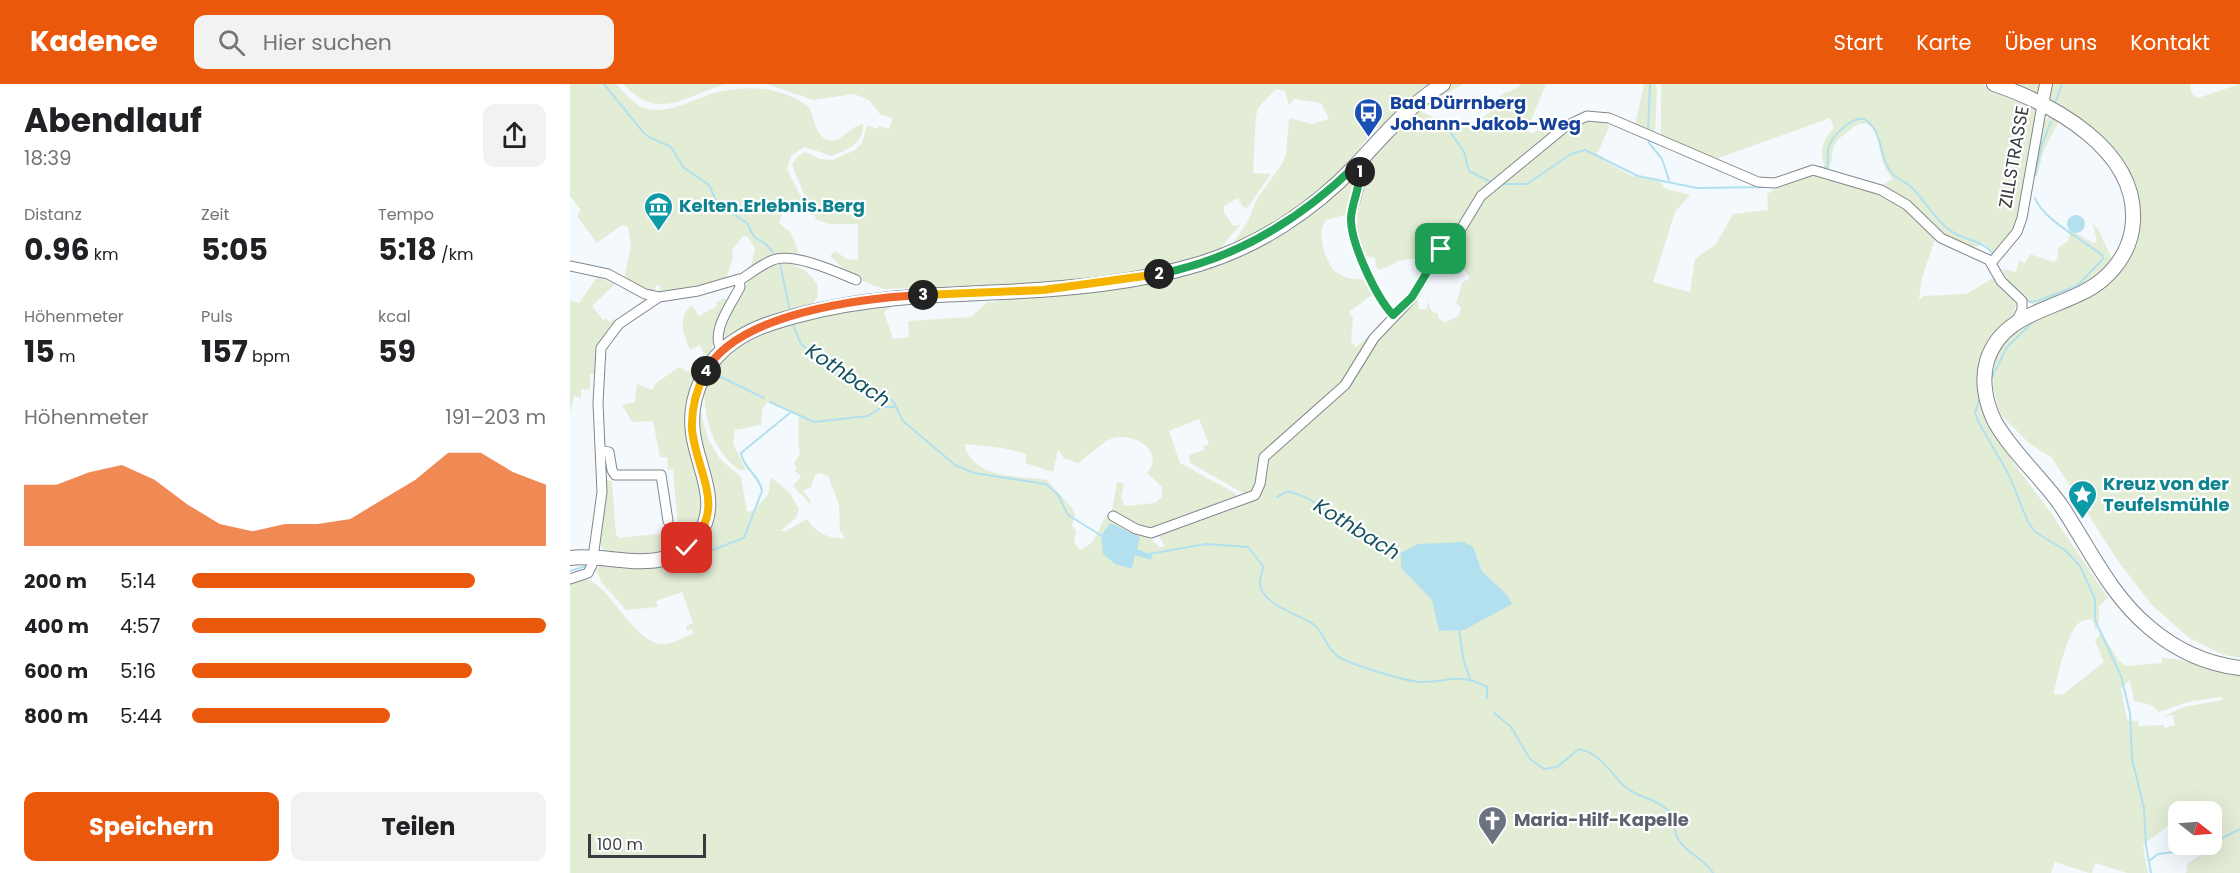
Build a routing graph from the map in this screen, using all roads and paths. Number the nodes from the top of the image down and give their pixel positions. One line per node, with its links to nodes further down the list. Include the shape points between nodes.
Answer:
1 (1443, 84): 5 (main road, via 1402,114)
2 (1994, 84): 4 (main road)
3 (2046, 84): 4 (street, ZILLSTRASSE)
4 (2042, 105): 6 (street, ZILLSTRASSE, via 2022,218 2017,232); 14 (main road, via 2084,132 2110,155 2128,185 2133,229 2124,255 2103,279)
5 (1356, 165): 15 (street, via 1360,176 1351,220 1353,240 1381,301); 17 (main road, via 1318,200 1278,228 1200,264 1043,290 884,297 771,323 735,340)
6 (1994, 260): 12 (street, via 2001,281 2020,296); 15 (street, via 1941,238 1907,205 1868,185 1813,170 1775,183 1761,182 1594,115 1566,126 1485,191 1458,234 1441,249 1412,297)
7 (570, 266): 10 (street, via 608,274)
8 (740, 280): 9 (street, via 772,260 783,259); 11 (street); 17 (street, via 718,334)
9 (856, 280)
10 (645, 294): 11 (street); 13 (street)
11 (659, 297): 13 (street)
12 (2023, 306): 14 (street, via 2028,311); 16 (street)
13 (643, 308): 18 (street, via 612,331 601,348)
14 (2039, 311): 16 (main road)
15 (1393, 315): 19 (street, via 1345,385 1264,457 1255,495 1151,533)
16 (2014, 324): 24 (main road, via 1997,341 1987,362 1985,386 1990,409 2004,435 2059,503 2101,572 2138,618 2186,653)
17 (722, 351): 21 (main road, via 700,382 692,416 709,500 704,528 687,548 665,559)
18 (600, 450): 20 (street, via 609,452 615,475 661,475); 21 (street, via 602,492)
19 (1113, 516)
20 (668, 521)
21 (593, 556): 22 (main road); 23 (street, via 588,573)
22 (570, 558)
23 (570, 579)
24 (2240, 668)

